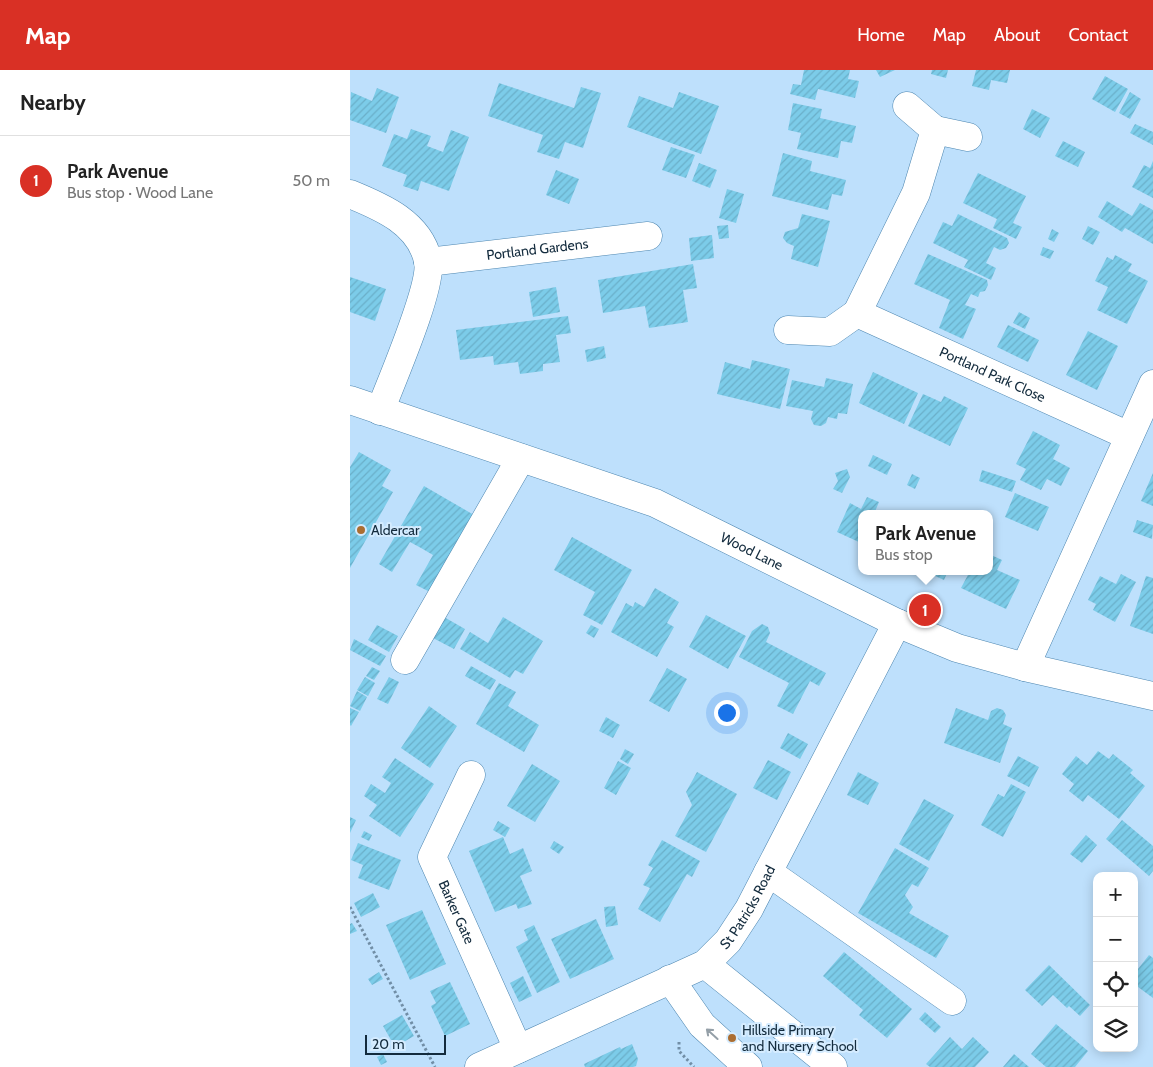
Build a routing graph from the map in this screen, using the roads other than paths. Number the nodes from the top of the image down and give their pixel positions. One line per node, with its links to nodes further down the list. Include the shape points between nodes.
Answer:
1 (907, 106): 2 (street)
2 (935, 130): 3 (street); 7 (street, via 916,193)
3 (968, 137)
4 (350, 194): 6 (street, via 402,220 420,242)
5 (648, 236): 6 (street, Portland Gardens)
6 (428, 262): 11 (street, via 425,290)
7 (857, 313): 8 (street, via 830,332); 12 (street, Portland Park Close)
8 (788, 330)
9 (1153, 384): 12 (street)
10 (350, 400): 11 (street, Wood Lane)
11 (380, 411): 13 (street, Wood Lane)
12 (1129, 436): 16 (street)
13 (521, 458): 14 (street, Wood Lane, via 655,503); 15 (street)
14 (897, 623): 16 (street, Wood Lane, via 957,648); 19 (street, St Patricks Road)
15 (405, 660)
16 (1025, 667): 17 (street, Wood Lane)
17 (1153, 696)
18 (471, 775): 23 (street, Barker Gate, via 432,857)
19 (768, 872): 20 (street, St Patricks Road, via 728,941); 22 (street)
20 (705, 964): 21 (street, St Patricks Road); 26 (street)
21 (670, 980): 23 (street, St Patricks Road); 25 (street, one-way to 21, via 702,1025)
22 (952, 1001)
23 (518, 1049): 24 (street, St Patricks Road)
24 (479, 1067)
25 (748, 1067)
26 (834, 1067)

